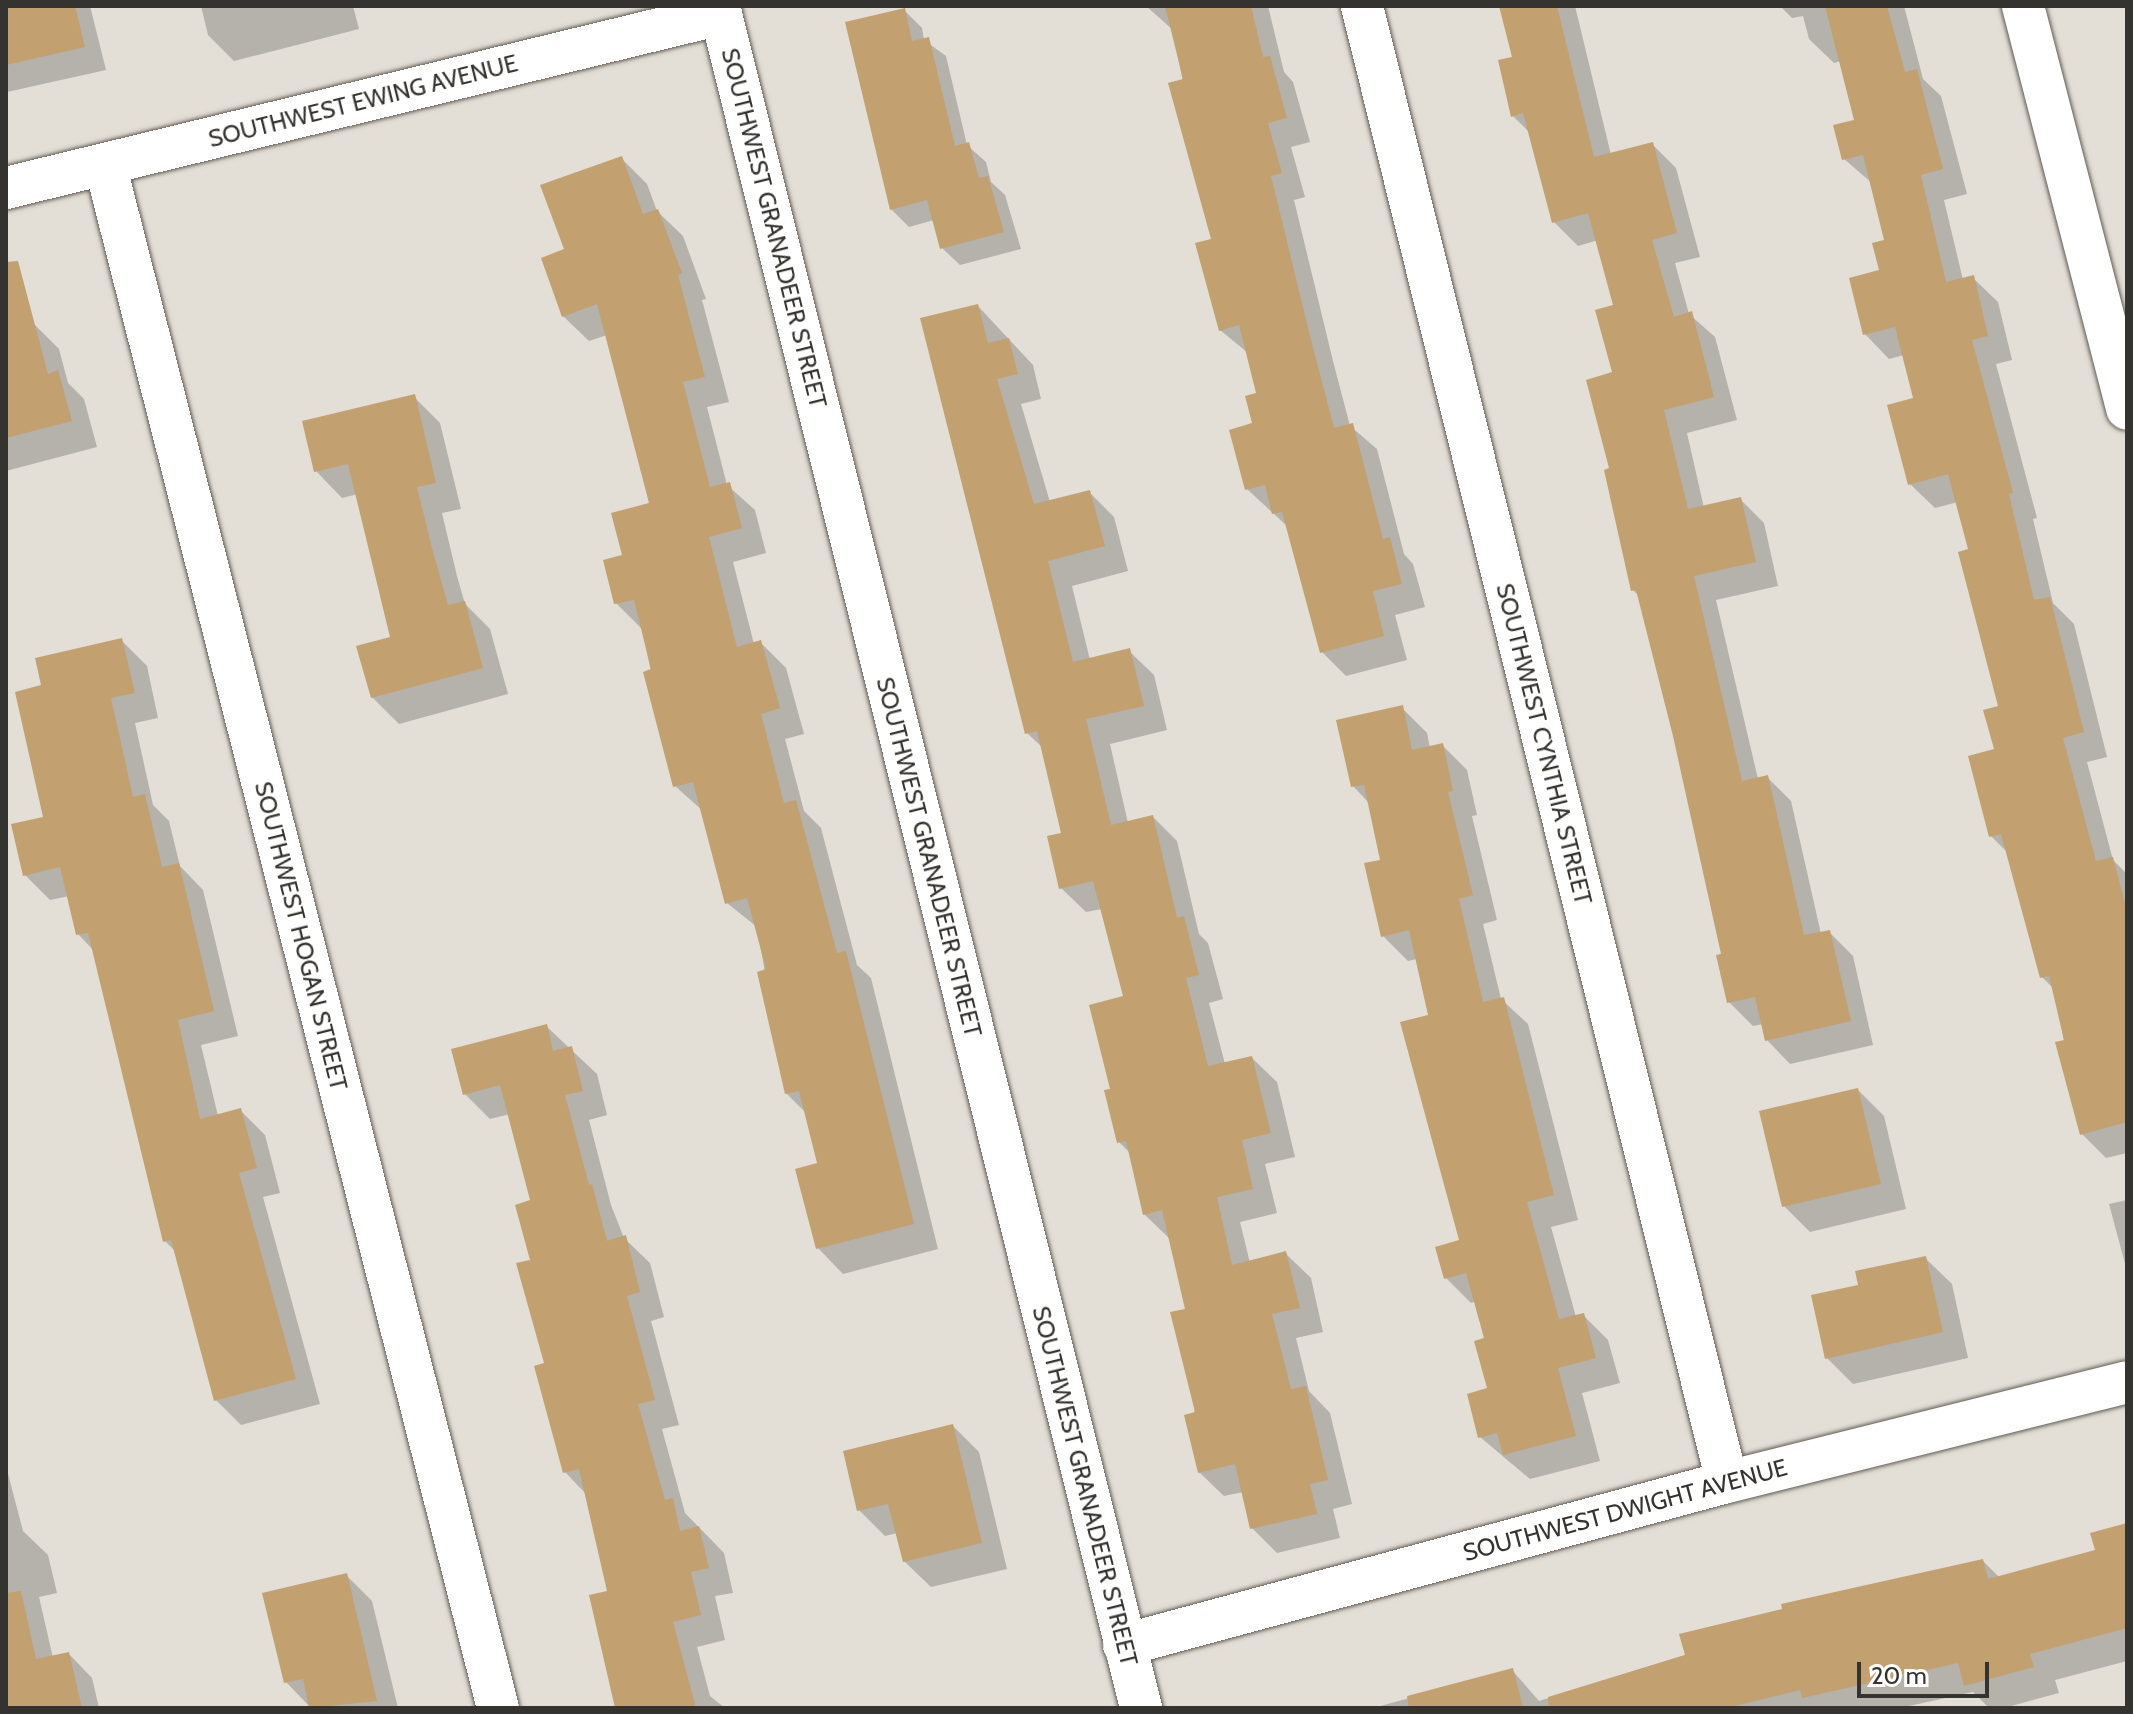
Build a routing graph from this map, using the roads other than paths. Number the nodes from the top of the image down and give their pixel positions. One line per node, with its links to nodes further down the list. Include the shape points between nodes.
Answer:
1 (1362, 6): 8 (street, SOUTHWEST CYNTHIA STREET)
2 (2023, 6): 6 (street)
3 (720, 10): 4 (street, SOUTHWEST EWING AVENUE); 9 (street, SOUTHWEST GRANADEER STREET)
4 (105, 164): 5 (street, SOUTHWEST EWING AVENUE); 10 (street, SOUTHWEST HOGAN STREET)
5 (6, 188)
6 (2127, 409)
7 (2127, 1382): 8 (street, SOUTHWEST DWIGHT AVENUE)
8 (1727, 1482): 9 (street, SOUTHWEST DWIGHT AVENUE)
9 (1124, 1645): 11 (street, SOUTHWEST GRANADEER STREET)
10 (498, 1708)
11 (1141, 1708)

